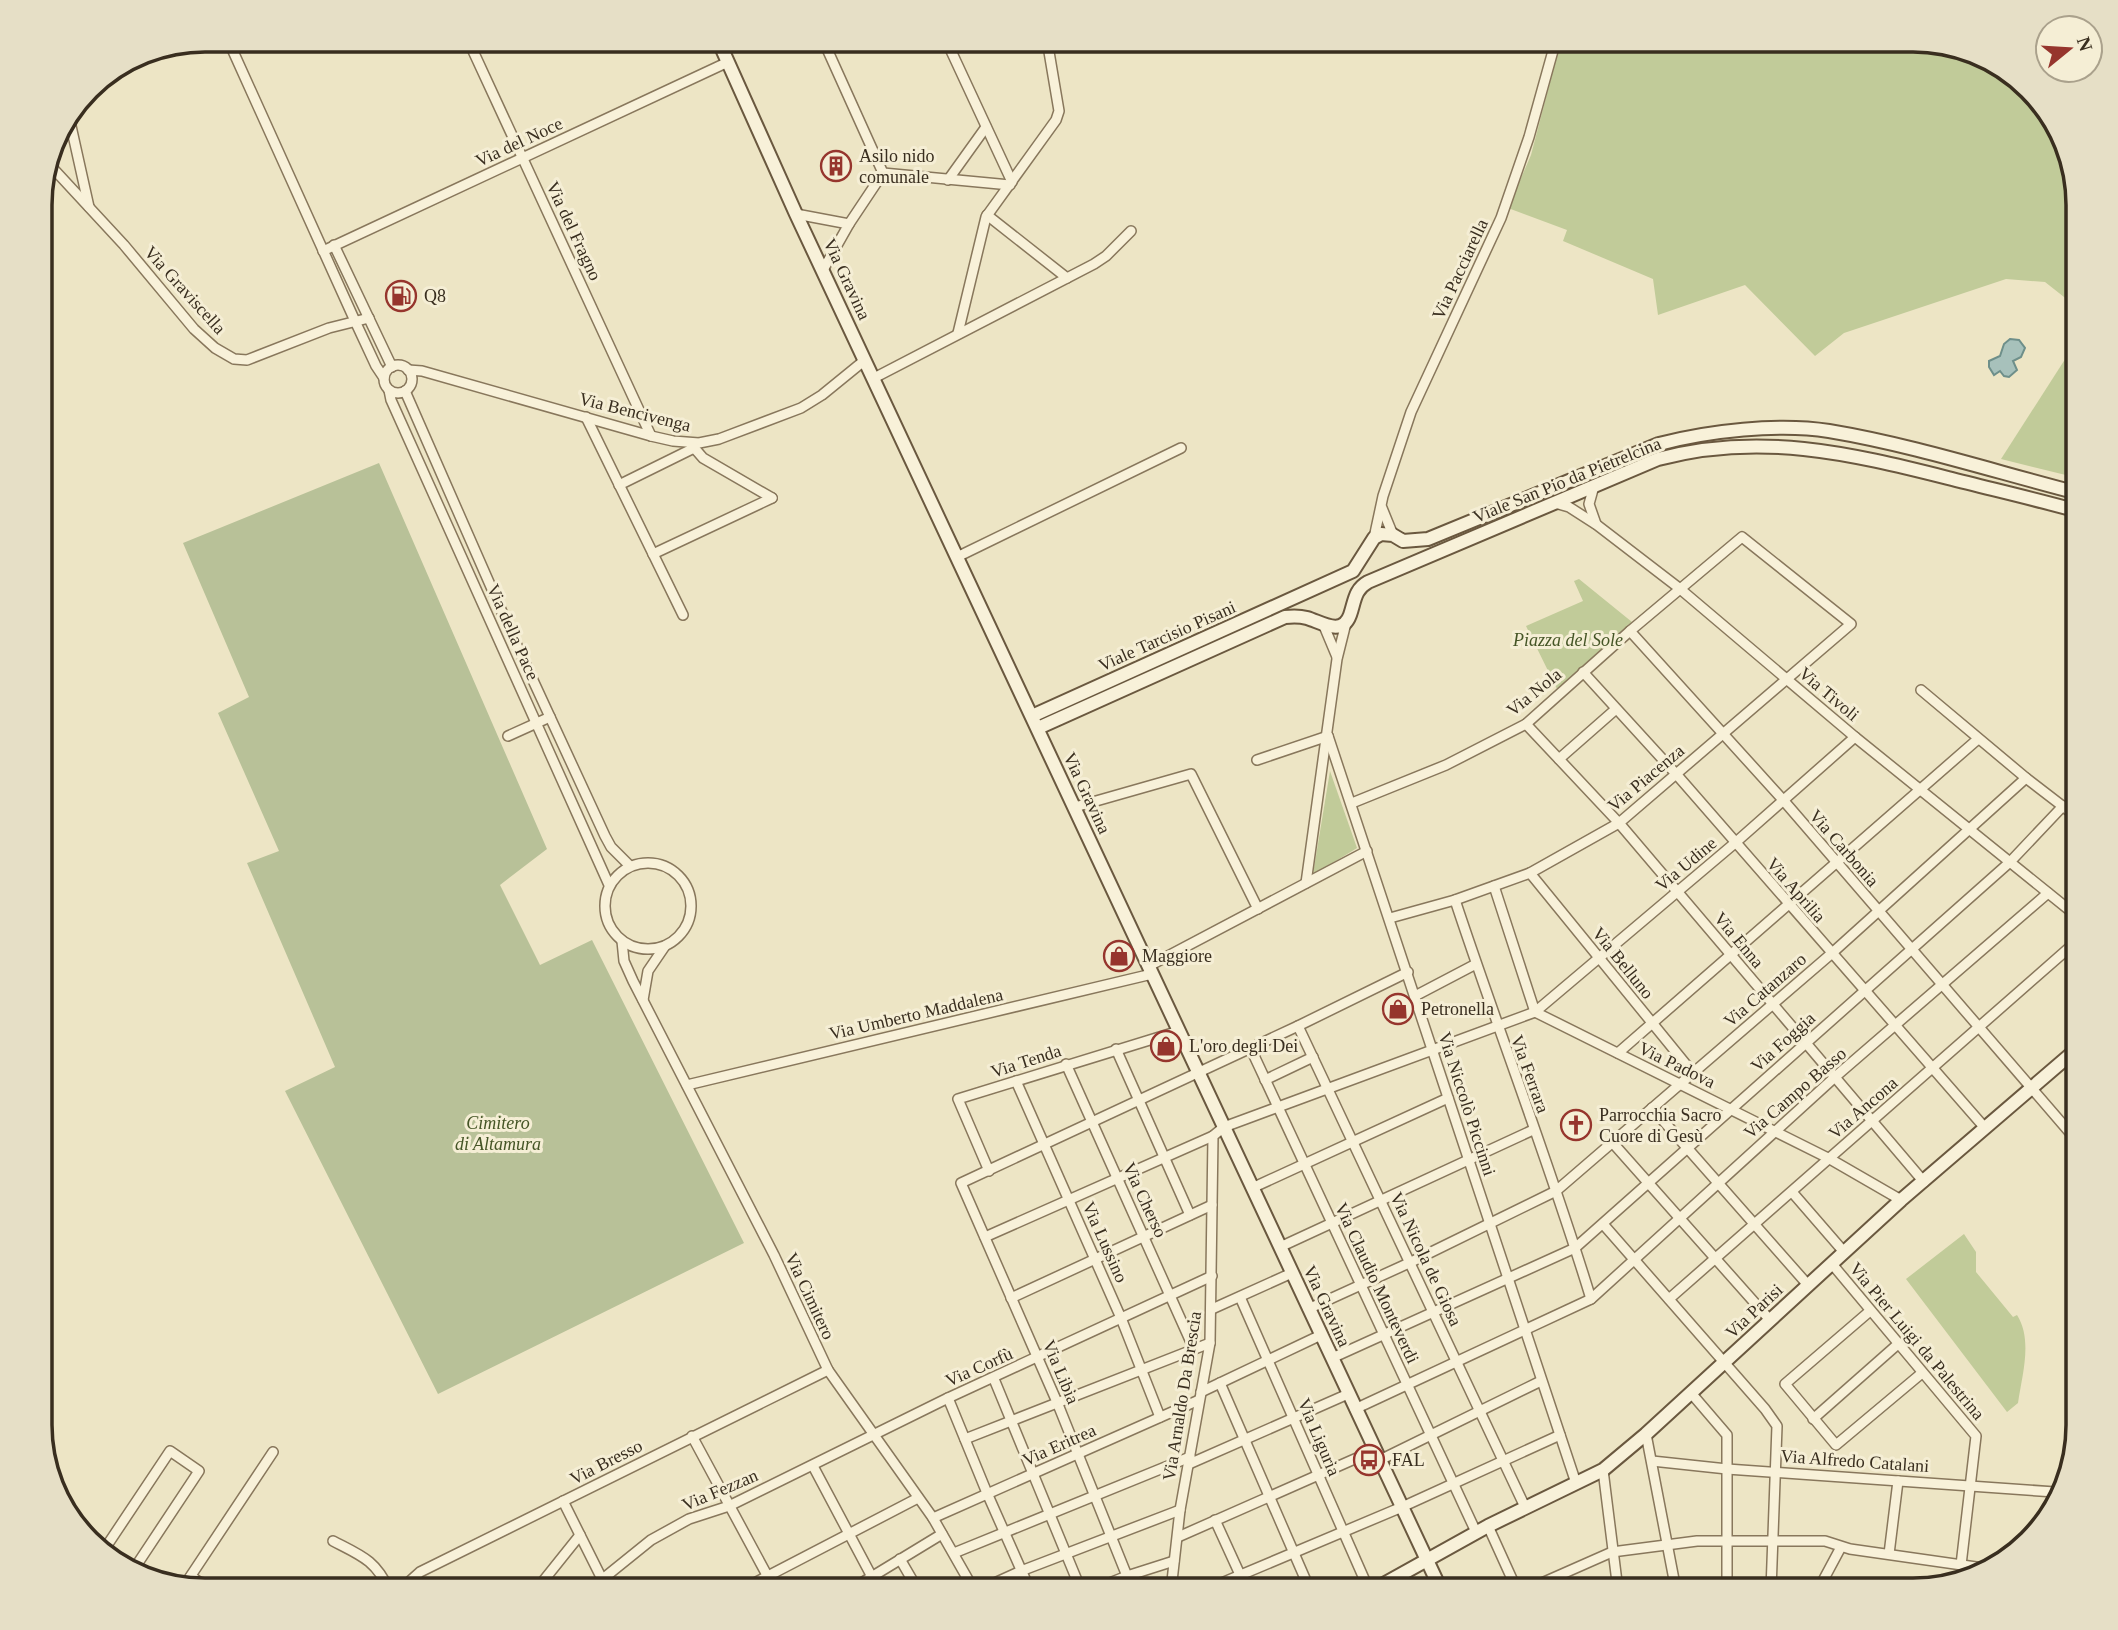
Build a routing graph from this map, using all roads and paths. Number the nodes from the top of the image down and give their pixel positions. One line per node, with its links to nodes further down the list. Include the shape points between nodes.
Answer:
1 (233, 52): 22 (street)
2 (474, 52): 11 (street, Via del Fragno)
3 (723, 52): 8 (main road, Via Gravina)
4 (828, 52): 13 (street)
5 (952, 52): 9 (street)
6 (1049, 52): 15 (street, via 1059,111)
7 (1553, 52): 43 (street, Via Pacciarella, via 1501,218 1411,412)
8 (728, 62): 11 (street, Via del Noce); 17 (main road, Via Gravina)
9 (986, 127): 14 (street); 15 (street)
10 (72, 131): 16 (street)
11 (523, 158): 21 (street, Via del Noce); 36 (street, Via del Fragno)
12 (57, 172): 16 (street, Via Graviscella)
13 (883, 173): 14 (street); 19 (street)
14 (948, 180): 15 (street)
15 (1011, 183): 18 (street)
16 (90, 208): 26 (street, Via Graviscella, via 194,329 234,359 247,360)
17 (796, 214): 19 (street); 23 (main road, Via Gravina)
18 (987, 215): 24 (street); 27 (street)
19 (849, 224): 23 (street)
20 (1131, 231): 24 (street, via 1106,256)
21 (334, 245): 22 (street, Via del Noce); 25 (street)
22 (323, 251): 26 (street)
23 (823, 270): 28 (main road, Via Gravina)
24 (1067, 278): 27 (street)
25 (369, 318): 26 (street, Via Graviscella); 29 (street)
26 (355, 321): 31 (street)
27 (958, 333): 32 (street)
28 (865, 360): 32 (main road, Via Gravina); 37 (street, Via Bencivenga, via 801,408)
29 (392, 367): 30 (street, via 400,365); 31 (street)
30 (410, 374): 34 (street, via 410,387); 35 (street, Via Bencivenga, via 422,371)
31 (384, 378): 33 (street)
32 (874, 378): 49 (main road, Via Gravina)
33 (389, 390): 34 (street); 65 (street, Via della Pace)
34 (405, 391): 63 (street, Via della Pace)
35 (586, 417): 36 (street, Via Bencivenga); 39 (street)
36 (651, 436): 37 (street, Via Bencivenga)
37 (692, 446): 39 (street); 48 (street, via 703,458 772,498)
38 (1181, 448): 49 (street)
39 (619, 485): 48 (street)
40 (1594, 486): 42 (main road, Viale San Pio da Pietrelcina); 44 (main road, Viale San Pio da Pietrelcina, via 1688,451 1765,445 1881,460); 45 (street, via 1589,504)
41 (2066, 490): 47 (main road, Viale San Pio da Pietrelcina, via 1826,431 1730,431 1659,444 1428,539)
42 (1555, 503): 45 (street, Via Tivoli); 50 (main road, Viale San Pio da Pietrelcina)
43 (1382, 506): 46 (street, Via Pacciarella); 47 (street)
44 (2066, 508)
45 (1597, 525): 52 (street, Via Tivoli)
46 (1374, 538): 47 (main road, Viale San Pio da Pietrelcina, via 1381,534); 51 (main road, Viale Tarcisio Pisani, via 1353,571)
47 (1398, 538): 50 (main road, via 1408,554)
48 (653, 554): 53 (street)
49 (957, 556): 64 (main road, Via Gravina)
50 (1404, 567): 54 (main road, Viale San Pio da Pietrelcina, via 1361,586)
51 (1316, 588): 55 (main road, via 1309,605); 64 (main road, Viale Tarcisio Pisani)
52 (1679, 588): 56 (street, Via Nola, via 1742,537); 57 (street, Via Nola); 60 (street, Via Tivoli)
53 (683, 615)
54 (1346, 622): 55 (main road, Viale Tarcisio Pisani, via 1338,626); 58 (street)
55 (1319, 623): 58 (street); 64 (main road, Viale Tarcisio Pisani, via 1285,617)
56 (1851, 624): 60 (street, Via Piacenza)
57 (1630, 631): 59 (street, Via Nola); 67 (street, Via Carbonia)
58 (1337, 659): 68 (street)
59 (1583, 673): 62 (street, Via Aprilia); 66 (street, Via Nola)
60 (1787, 680): 67 (street, Via Piacenza); 70 (street, Via Tivoli)
61 (1921, 690): 71 (street)
62 (1616, 709): 72 (street); 74 (street, Via Aprilia)
63 (550, 717): 65 (street); 88 (street, Via della Pace, via 605,836)
64 (1035, 722): 80 (main road, Via Gravina)
65 (537, 723): 69 (street); 91 (street, Via della Pace)
66 (1526, 724): 72 (street, Via Enna); 78 (street, Via Nola, via 1446,765)
67 (1722, 733): 74 (street, Via Piacenza); 77 (street, Via Carbonia)
68 (1328, 736): 73 (street); 78 (street, Via Niccolò Piccinni); 90 (street)
69 (508, 737)
70 (1855, 737): 76 (street, Via Tivoli); 77 (street, Via Udine)
71 (1978, 739): 75 (street); 76 (street)
72 (1559, 759): 82 (street, Via Enna)
73 (1257, 760)
74 (1676, 775): 82 (street, Via Piacenza); 84 (street, Via Aprilia)
75 (2026, 778): 79 (street); 83 (street, Via Catanzaro)
76 (1919, 789): 83 (street, Via Tivoli); 87 (street)
77 (1783, 801): 84 (street, Via Udine); 87 (street, Via Carbonia)
78 (1352, 803): 85 (street, Via Niccolò Piccinni)
79 (2063, 806): 81 (street); 86 (street, Via Foggia)
80 (1075, 807): 98 (street, via 1191,774); 109 (main road, Via Gravina)
81 (2066, 808)
82 (1619, 823): 89 (street, Via Piacenza); 93 (street, Via Enna)
83 (1971, 830): 86 (street, Via Tivoli); 99 (street, Via Catanzaro)
84 (1735, 843): 93 (street, Via Udine); 96 (street, Via Aprilia)
85 (1367, 851): 90 (street, Via Umberto Maddalena); 100 (street, Via Niccolò Piccinni)
86 (2010, 862): 94 (street, Via Tivoli); 103 (street, Via Foggia)
87 (1837, 863): 96 (street); 99 (street, Via Carbonia)
88 (630, 866): 91 (street); 102 (street, via 654,862 685,882 692,906 690,919 676,940)
89 (1530, 873): 92 (street, Via Piacenza); 107 (street, Via Belluno)
90 (1306, 883): 98 (street, Via Umberto Maddalena)
91 (609, 885): 101 (street, via 604,909)
92 (1494, 886): 95 (street, Via Piacenza); 116 (street)
93 (1678, 892): 105 (street, Via Enna); 107 (street, Via Udine)
94 (2048, 893): 97 (street, Via Tivoli); 111 (street, Via Campo Basso)
95 (1455, 900): 100 (street, Via Piacenza); 108 (street, Via Ferrara)
96 (1789, 905): 105 (street); 106 (street, Via Aprilia)
97 (2066, 908)
98 (1258, 909): 109 (street, Via Umberto Maddalena)
99 (1879, 912): 103 (street, Via Carbonia); 106 (street, Via Catanzaro)
100 (1390, 918): 110 (street, Via Niccolò Piccinni)
101 (622, 941): 102 (street, via 650,950); 114 (street, Via Cimitero, via 624,961)
102 (665, 946): 114 (street, via 648,971)
103 (1912, 950): 111 (street, Via Carbonia); 112 (street, Via Foggia)
104 (2066, 951): 121 (street, Via Ancona)
105 (1730, 954): 115 (street, Via Enna); 117 (street)
106 (1832, 954): 112 (street, Via Aprilia); 115 (street, Via Catanzaro)
107 (1599, 958): 116 (street, Via Udine); 117 (street, Via Belluno)
108 (1476, 964): 113 (street); 118 (street, Via Ferrara)
109 (1151, 970): 122 (main road, Via Gravina); 138 (street, Via Umberto Maddalena)
110 (1408, 972): 113 (street, Via Niccolò Piccinni); 119 (street)
111 (1942, 986): 120 (street, Via Campo Basso); 121 (street, Via Carbonia)
112 (1863, 991): 120 (street, Via Aprilia); 123 (street, Via Foggia)
113 (1415, 996): 125 (street, Via Niccolò Piccinni)
114 (643, 1001): 138 (street, Via Cimitero)
115 (1773, 1004): 123 (street, Via Enna); 133 (street, Via Catanzaro)
116 (1535, 1012): 118 (street); 127 (street, Via Padova)
117 (1652, 1023): 127 (street); 133 (street, Via Belluno)
118 (1496, 1024): 125 (street); 151 (street, Via Ferrara)
119 (1298, 1026): 124 (street); 128 (street, Via Nicola de Giosa)
120 (1896, 1027): 131 (street, Via Aprilia); 134 (street, Via Campo Basso)
121 (1978, 1028): 131 (street, Via Ancona); 140 (street, Via Carbonia)
122 (1179, 1031): 126 (street, Via Tenda); 132 (main road, Via Gravina)
123 (1806, 1043): 134 (street, Via Enna); 145 (street, Via Foggia)
124 (1250, 1047): 132 (street); 135 (street, Via Claudio Monteverdi)
125 (1431, 1048): 139 (street); 141 (street, Via Niccolò Piccinni)
126 (1116, 1049): 130 (street, Via Tenda); 142 (street)
127 (1618, 1053): 137 (street, Via Padova)
128 (1313, 1057): 135 (street); 139 (street, Via Nicola de Giosa)
129 (2066, 1058): 140 (main road, Via Parisi)
130 (1066, 1064): 136 (street, Via Tenda); 147 (street, Via Cherso)
131 (1932, 1069): 146 (street, Via Ancona); 149 (street, Via Aprilia)
132 (1198, 1072): 142 (street); 148 (main road, Via Gravina)
133 (1693, 1073): 137 (street, Via Catanzaro)
134 (1835, 1077): 146 (street, Via Enna); 152 (street, Via Campo Basso)
135 (1265, 1080): 143 (street, Via Claudio Monteverdi)
136 (1016, 1081): 156 (street, Via Lussino); 162 (street, Via Tenda, via 957,1099)
137 (1680, 1083): 144 (street, Via Catanzaro); 145 (street, Via Padova)
138 (687, 1085): 218 (street, Via Cimitero)
139 (1328, 1088): 143 (street); 154 (street, Via Nicola de Giosa)
140 (2031, 1088): 149 (main road, Via Parisi); 150 (street, Via Carbonia)
141 (1448, 1098): 154 (street); 159 (street, Via Niccolò Piccinni)
142 (1139, 1100): 147 (street); 158 (street)
143 (1278, 1107): 148 (street); 161 (street, Via Claudio Monteverdi)
144 (1652, 1108): 155 (street, Via Catanzaro); 157 (street)
145 (1731, 1109): 152 (street, Via Padova); 157 (street, Via Foggia)
146 (1873, 1121): 160 (street, Via Ancona); 166 (street, Via Enna)
147 (1092, 1122): 156 (street); 163 (street, Via Cherso)
148 (1224, 1127): 153 (street); 167 (main road, Via Gravina)
149 (1985, 1128): 166 (main road, Via Parisi)
150 (2066, 1128)
151 (1534, 1130): 159 (street); 168 (street, Via Ferrara)
152 (1775, 1131): 160 (street, Via Padova); 165 (street, Via Campo Basso)
153 (1213, 1136): 158 (street); 173 (street, Via Arnaldo Da Brescia)
154 (1353, 1141): 161 (street); 171 (street, Via Nicola de Giosa)
155 (1612, 1142): 164 (street); 168 (street, Via Catanzaro)
156 (1044, 1144): 162 (street); 170 (street, Via Lussino)
157 (1687, 1147): 164 (street, Via Foggia); 165 (street)
158 (1165, 1158): 163 (street); 174 (street)
159 (1469, 1158): 171 (street); 177 (street, Via Niccolò Piccinni)
160 (1830, 1159): 169 (street, Via Ancona); 172 (street, Via Padova)
161 (1305, 1164): 167 (street); 176 (street, Via Claudio Monteverdi)
162 (989, 1171): 181 (street, Via Libia, via 961,1183)
163 (1118, 1178): 170 (street); 180 (street, Via Cherso)
164 (1648, 1182): 175 (street); 178 (street, Via Foggia)
165 (1718, 1182): 175 (street, Via Campo Basso); 179 (street)
166 (1924, 1182): 172 (main road, Via Parisi)
167 (1252, 1188): 182 (main road, Via Gravina)
168 (1556, 1191): 177 (street, Via Catanzaro); 183 (street, Via Ferrara)
169 (1792, 1192): 179 (street, Via Ancona); 184 (street)
170 (1069, 1200): 181 (street); 185 (street, Via Lussino)
171 (1381, 1200): 176 (street); 188 (street, Via Nicola de Giosa)
172 (1901, 1200): 184 (main road, Via Parisi)
173 (1212, 1205): 174 (street); 191 (street, Via Arnaldo Da Brescia)
174 (1190, 1215): 180 (street)
175 (1678, 1218): 186 (street, Via Campo Basso); 187 (street)
176 (1332, 1223): 182 (street); 193 (street, Via Claudio Monteverdi)
177 (1489, 1224): 188 (street, Via Catanzaro); 192 (street, Via Niccolò Piccinni)
178 (1603, 1224): 183 (street, Via Foggia); 186 (street)
179 (1754, 1225): 187 (street, Via Ancona); 194 (street)
180 (1144, 1235): 185 (street); 195 (street, Via Cherso)
181 (985, 1237): 197 (street, Via Libia)
182 (1280, 1247): 190 (main road, Via Gravina)
183 (1575, 1248): 192 (street, Via Foggia); 198 (street, Via Ferrara)
184 (1844, 1252): 189 (main road, Via Parisi)
185 (1095, 1258): 197 (street); 204 (street, Via Lussino)
186 (1633, 1259): 198 (street, Via Campo Basso); 199 (street)
187 (1715, 1259): 199 (street, Via Ancona); 205 (street)
188 (1409, 1263): 193 (street, Via Catanzaro); 202 (street, Via Nicola de Giosa)
189 (1832, 1264): 194 (main road, Via Parisi); 203 (street, Via Pier Luigi da Palestrina)
190 (1292, 1273): 196 (street); 201 (main road, Via Gravina)
191 (1212, 1276): 195 (street, Via Corfù); 200 (street, Via Arnaldo Da Brescia)
192 (1507, 1277): 202 (street, Via Foggia); 206 (street, Via Niccolò Piccinni)
193 (1361, 1285): 201 (street, Via Catanzaro); 207 (street, Via Claudio Monteverdi)
194 (1808, 1285): 205 (main road, Via Parisi)
195 (1171, 1293): 204 (street, Via Corfù); 211 (street, Via Cherso)
196 (1240, 1297): 200 (street); 214 (street, Via Liguria)
197 (1012, 1298): 212 (street, Via Libia)
198 (1591, 1299): 206 (street, Via Campo Basso)
199 (1669, 1299): 216 (street)
200 (1212, 1309): 209 (street, Via Arnaldo Da Brescia)
201 (1308, 1309): 208 (main road, Via Gravina)
202 (1433, 1311): 207 (street, Via Foggia); 215 (street, Via Nicola de Giosa)
203 (1870, 1311): 210 (street, Via Pier Luigi da Palestrina); 233 (street, via 1785,1384)
204 (1121, 1318): 212 (street, Via Corfù); 217 (street, Via Lussino)
205 (1770, 1320): 216 (main road, Via Parisi)
206 (1523, 1329): 215 (street, Via Campo Basso); 221 (street, Via Niccolò Piccinni)
207 (1384, 1334): 213 (street, Via Foggia); 223 (street, Via Claudio Monteverdi)
208 (1321, 1335): 213 (main road, Via Gravina); 214 (street, Via Eritrea)
209 (1210, 1343): 211 (street); 226 (street, Via Arnaldo Da Brescia)
210 (1898, 1344): 219 (street, Via Pier Luigi da Palestrina); 233 (street)
211 (1194, 1349): 217 (street)
212 (1038, 1357): 220 (street, Via Corfù); 228 (street, Via Libia)
213 (1332, 1358): 225 (main road, Via Gravina)
214 (1269, 1361): 222 (street, Via Eritrea); 232 (street, Via Liguria)
215 (1457, 1361): 223 (street, Via Campo Basso); 230 (street, Via Nicola de Giosa)
216 (1724, 1362): 224 (main road, Via Parisi); 251 (street, via 1777,1426)
217 (1142, 1368): 228 (street); 231 (street, Via Lussino)
218 (828, 1370): 235 (street, Via Cimitero); 239 (street, Via Bresso)
219 (1922, 1373): 233 (street, via 1836,1445); 257 (street, Via Pier Luigi da Palestrina, via 1976,1436)
220 (994, 1379): 227 (street, Via Corfù); 234 (street)
221 (1541, 1381): 230 (street); 238 (street, Via Niccolò Piccinni)
222 (1220, 1383): 226 (street, Via Eritrea); 241 (street)
223 (1407, 1384): 229 (street, Via Campo Basso); 236 (street, Via Claudio Monteverdi)
224 (1691, 1393): 237 (main road, Via Parisi); 249 (street, via 1727,1435)
225 (1348, 1395): 229 (main road, Via Gravina); 232 (street)
226 (1200, 1396): 231 (street, Via Eritrea); 245 (street, Via Arnaldo Da Brescia)
227 (948, 1398): 235 (street, Via Corfù); 240 (street)
228 (1057, 1402): 234 (street); 243 (street, Via Libia)
229 (1355, 1409): 244 (main road, Via Gravina)
230 (1480, 1412): 236 (street); 246 (street, Via Nicola de Giosa)
231 (1160, 1417): 243 (street, Via Eritrea)
232 (1295, 1419): 241 (street); 253 (street, Via Liguria)
233 (1813, 1419)
234 (1011, 1421): 240 (street); 252 (street)
235 (873, 1434): 248 (street, Via Fezzan); 262 (street, Via Cimitero)
236 (1432, 1434): 244 (street); 256 (street, Via Claudio Monteverdi)
237 (1646, 1434): 247 (street); 250 (main road, Via Parisi)
238 (1560, 1435): 246 (street); 255 (street, Via Niccolò Piccinni)
239 (692, 1436): 263 (street, Via Bresso); 264 (street)
240 (965, 1439): 259 (street)
241 (1245, 1440): 245 (street); 261 (street)
242 (273, 1452): 300 (street)
243 (1078, 1453): 252 (street, Via Eritrea); 260 (street, Via Libia)
244 (1377, 1455): 253 (street); 265 (main road, Via Gravina)
245 (1190, 1461): 260 (street); 267 (street, Via Arnaldo Da Brescia)
246 (1504, 1461): 256 (street); 266 (street, Via Nicola de Giosa)
247 (1652, 1461): 249 (street, Via Alfredo Catalani); 283 (street)
248 (813, 1466): 264 (street, Via Fezzan); 274 (street)
249 (1727, 1469): 251 (street, Via Alfredo Catalani); 280 (street)
250 (1603, 1470): 255 (main road, Via Parisi); 285 (street)
251 (1775, 1471): 254 (street, Via Alfredo Catalani); 281 (street)
252 (1032, 1475): 259 (street, Via Eritrea); 268 (street)
253 (1318, 1475): 261 (street); 272 (street, Via Liguria)
254 (1898, 1481): 257 (street, Via Alfredo Catalani); 289 (street)
255 (1576, 1483): 266 (main road, Via Parisi)
256 (1454, 1485): 265 (street); 271 (street, Via Claudio Monteverdi)
257 (1968, 1485): 258 (street, Via Alfredo Catalani); 294 (street, Via Pier Luigi da Palestrina)
258 (2050, 1492)
259 (987, 1493): 269 (street, Via Eritrea); 273 (street)
260 (1094, 1496): 268 (street); 277 (street, Via Libia)
261 (1270, 1496): 270 (street); 287 (street)
262 (918, 1498): 269 (street, Via Cimitero); 274 (street)
263 (563, 1501): 276 (street); 303 (street, Via Bresso)
264 (730, 1506): 297 (street); 306 (street, Via Fezzan, via 690,1519 651,1540)
265 (1402, 1507): 272 (street); 291 (main road, Via Gravina)
266 (1525, 1507): 271 (main road, Via Parisi)
267 (1180, 1510): 277 (street); 278 (street, Via Arnaldo Da Brescia)
268 (1048, 1515): 273 (street); 288 (street)
269 (933, 1518): 275 (street, Via Cimitero)
270 (1215, 1520): 278 (street); 299 (street)
271 (1482, 1529): 291 (main road, Via Parisi); 320 (street, Via Claudio Monteverdi)
272 (1343, 1532): 287 (street); 317 (street, Via Liguria)
273 (1004, 1533): 286 (street); 296 (street)
274 (849, 1534): 297 (street); 301 (street)
275 (942, 1534): 286 (street, Via Cimitero); 290 (street)
276 (580, 1535): 304 (street); 305 (street)
277 (1111, 1536): 288 (street); 298 (street, Via Libia)
278 (1178, 1537): 292 (street, Via Arnaldo Da Brescia)
279 (332, 1541): 302 (street, via 363,1556)
280 (1727, 1541): 281 (street); 283 (street); 324 (street)
281 (1773, 1542): 284 (street, via 1825,1541); 325 (street)
282 (109, 1543): 293 (street, via 170,1451 199,1471)
283 (1667, 1545): 285 (street); 323 (street)
284 (1841, 1547): 289 (street); 326 (street)
285 (1612, 1552): 321 (street); 322 (street)
286 (954, 1553): 309 (street, Via Cimitero)
287 (1294, 1553): 299 (street); 316 (street)
288 (1065, 1554): 296 (street); 312 (street)
289 (1889, 1554): 294 (street)
290 (900, 1559): 301 (street); 308 (street)
291 (1427, 1559): 318 (main road, Via Parisi); 319 (main road, Via Gravina)
292 (1174, 1561): 298 (street); 314 (street, Via Arnaldo Da Brescia)
293 (139, 1562)
294 (1961, 1565): 295 (street)
295 (1969, 1566)
296 (1021, 1571): 310 (street); 311 (street)
297 (767, 1576): 307 (street)
298 (1127, 1576): 313 (street)
299 (1241, 1576): 315 (street)
300 (190, 1577)
301 (872, 1577)
302 (384, 1578)
303 (415, 1578)
304 (546, 1578)
305 (602, 1578)
306 (603, 1578)
307 (763, 1578)
308 (911, 1578)
309 (968, 1578)
310 (1006, 1578)
311 (1024, 1578)
312 (1076, 1578)
313 (1122, 1578)
314 (1172, 1578)
315 (1236, 1578)
316 (1305, 1578)
317 (1365, 1578)
318 (1393, 1578)
319 (1436, 1578)
320 (1510, 1578)
321 (1553, 1578)
322 (1616, 1578)
323 (1673, 1578)
324 (1727, 1578)
325 (1772, 1578)
326 (1824, 1578)

